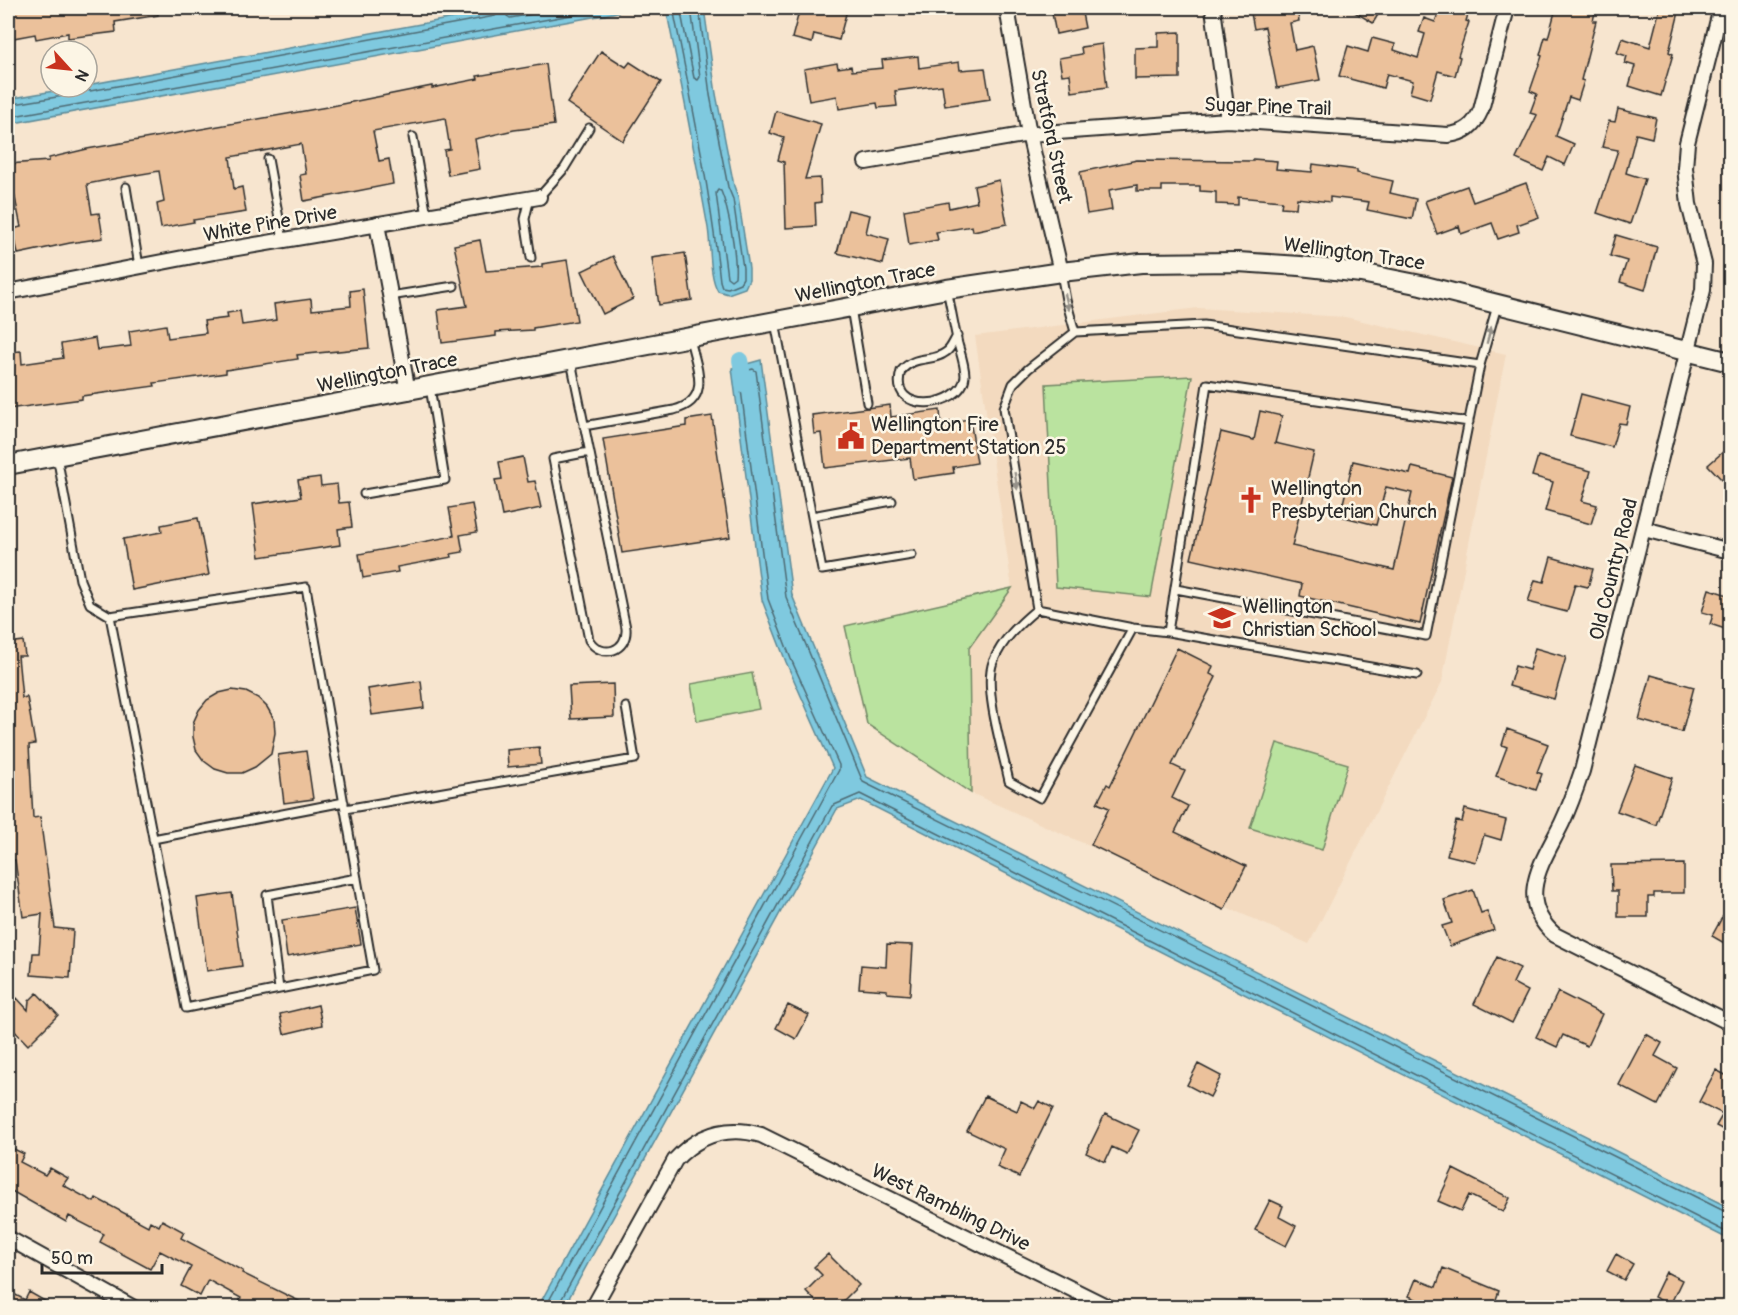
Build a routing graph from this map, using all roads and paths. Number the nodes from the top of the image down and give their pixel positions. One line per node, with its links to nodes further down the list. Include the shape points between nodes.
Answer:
1 (1007, 8): 7 (street, Stratford Street)
2 (1213, 8): 5 (street)
3 (1507, 8): 5 (street, Sugar Pine Trail, via 1477,121 1459,134)
4 (1721, 8): 29 (street, Old Country Road, via 1685,168 1686,192 1702,252 1704,277)
5 (1228, 120): 7 (street, Sugar Pine Trail)
6 (589, 128): 12 (lane, via 564,169)
7 (1029, 134): 10 (street, Sugar Pine Trail); 18 (street, Stratford Street)
8 (412, 137): 13 (lane)
9 (268, 159): 15 (lane)
10 (866, 162)
11 (126, 187): 17 (lane)
12 (534, 197): 13 (street, White Pine Drive); 16 (lane, via 525,219)
13 (427, 216): 14 (street, White Pine Drive)
14 (377, 224): 15 (street, White Pine Drive); 22 (street)
15 (283, 240): 17 (street, White Pine Drive)
16 (531, 258)
17 (139, 266): 21 (street, White Pine Drive)
18 (1061, 272): 20 (street, Wellington Trace); 23 (street, Wellington Trace, via 1177,262 1289,265 1360,273); 26 (lane, one-way to 26)
19 (454, 286): 22 (lane)
20 (947, 289): 24 (street, Wellington Trace); 27 (lane)
21 (8, 292)
22 (390, 296): 34 (street)
23 (1497, 304): 29 (street, Wellington Trace); 32 (lane, one-way to 23)
24 (851, 308): 25 (street, Wellington Trace); 35 (lane)
25 (775, 322): 28 (street, Wellington Trace); 43 (lane)
26 (1075, 332): 32 (lane, via 1204,325); 48 (lane, one-way to 48, via 1013,384 1004,408)
27 (957, 336): 27 (lane, via 965,376 959,390 947,399 920,403 906,398 899,386 901,371 912,361 943,355)
28 (690, 339): 30 (street, Wellington Trace); 37 (lane, via 700,379 690,403 674,410)
29 (1688, 351): 31 (street, Wellington Trace); 44 (street, Old Country Road)
30 (571, 361): 33 (street, Wellington Trace); 37 (lane)
31 (1731, 362)
32 (1480, 365): 36 (lane)
33 (430, 387): 34 (street, Wellington Trace); 41 (lane, via 445,480)
34 (408, 392): 39 (street, Wellington Trace)
35 (867, 403)
36 (1469, 422): 47 (lane, via 1207,384); 47 (lane, via 1426,636)
37 (584, 426): 38 (lane)
38 (590, 452): 38 (lane, via 627,634 622,646 610,652 598,650 589,640 553,459)
39 (57, 456): 40 (street, Wellington Trace); 49 (lane, via 81,580 90,604)
40 (8, 465)
41 (364, 494)
42 (892, 501): 43 (lane)
43 (812, 516): 46 (lane, via 822,570)
44 (1644, 529): 45 (street); 58 (street, Old Country Road, via 1582,771 1569,809 1538,871 1533,894 1535,906 1555,935)
45 (1731, 551)
46 (912, 555)
47 (1176, 589): 51 (lane)
48 (1037, 609): 50 (lane); 50 (lane, via 1015,627 993,664 991,699 1009,781 1040,798)
49 (110, 616): 54 (lane, via 306,587); 55 (lane)
50 (1133, 628): 51 (lane)
51 (1168, 632): 52 (lane)
52 (1417, 675)
53 (626, 707): 54 (lane, via 635,759)
54 (344, 806): 55 (lane); 56 (lane)
55 (153, 839): 57 (lane, via 186,1008)
56 (357, 878): 57 (lane, via 267,895); 57 (lane, via 373,970)
57 (279, 989)
58 (1731, 1023)
59 (8, 1238): 60 (street)
60 (134, 1308)
61 (593, 1308): 62 (street, West Rambling Drive, via 683,1151 704,1137 728,1130 749,1131 775,1141)
62 (1110, 1308)

